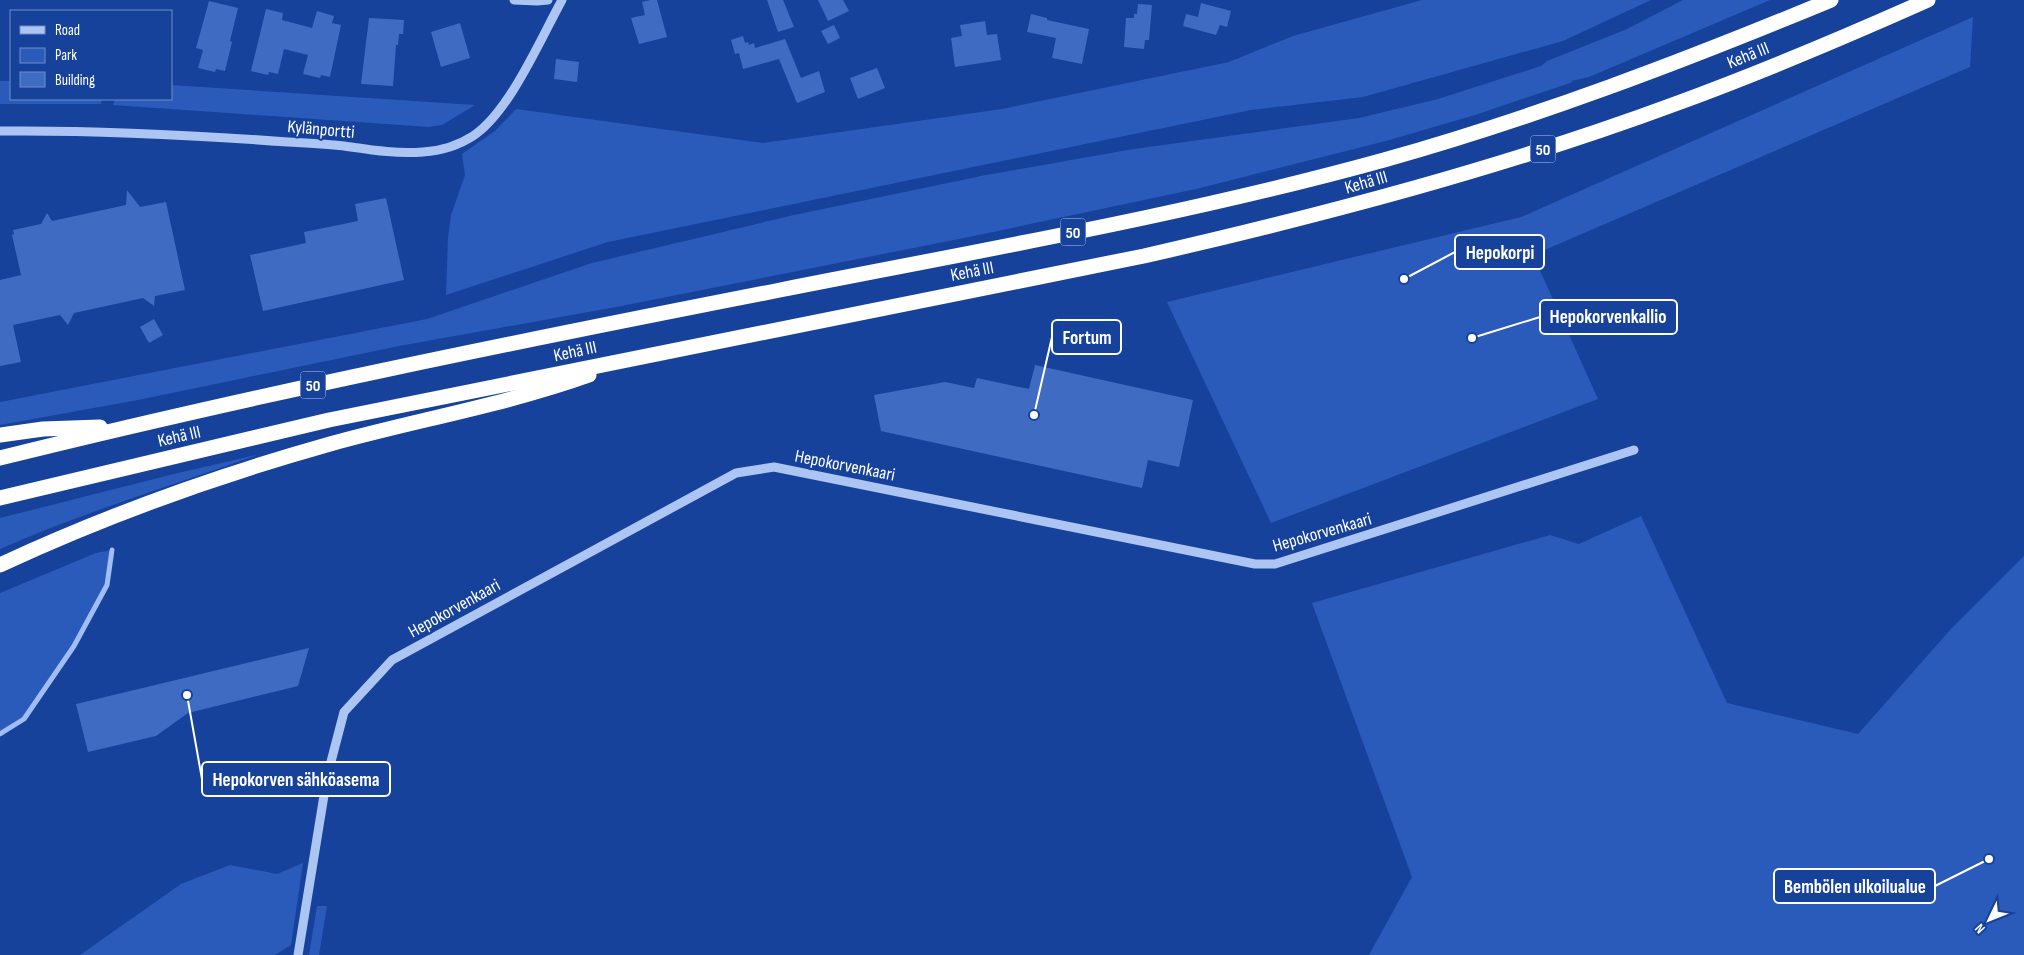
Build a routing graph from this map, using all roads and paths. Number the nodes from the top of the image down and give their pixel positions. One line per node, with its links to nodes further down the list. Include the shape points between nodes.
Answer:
1 (514, 0): 2 (street)
2 (548, 0)
3 (562, 0): 6 (street, Kylänportti, via 514,89 491,120 454,146 425,152 385,153 318,144 175,134)
4 (1831, 0): 8 (highway, Kehä III / 50, via 1698,55 1545,110 1385,160 1230,199 297,388)
5 (1928, 0): 7 (highway, Kehä III / 50, via 1675,104 1557,144 1359,204 1144,256)
6 (0, 131)
7 (640, 357): 12 (highway, Kehä III / 50, via 329,420); 13 (highway, via 548,390 330,444 189,489)
8 (129, 426): 9 (highway, via 43,429); 11 (highway, Kehä III / 50)
9 (0, 435)
10 (1634, 450): 14 (street, Hepokorvenkaari, via 1275,564 1256,564 774,467 736,473 392,660 344,712 327,777)
11 (0, 458)
12 (0, 498)
13 (0, 565)
14 (298, 955)

